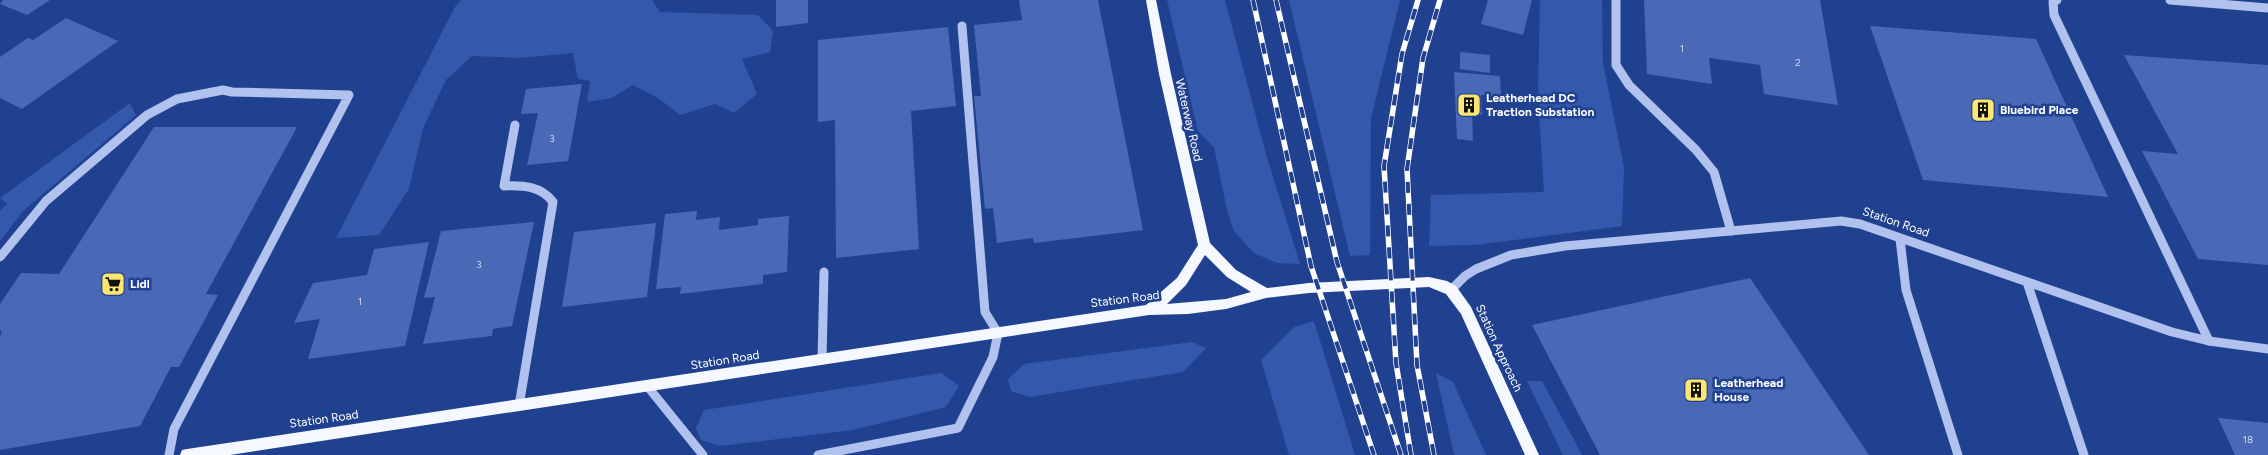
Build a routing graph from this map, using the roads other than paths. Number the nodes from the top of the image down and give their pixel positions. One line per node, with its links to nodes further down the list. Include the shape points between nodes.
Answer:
1 (1151, 0): 10 (main road, Waterway Road)
2 (1616, 0): 8 (lane, via 1616,65 1629,85 1714,172)
3 (2057, 0): 18 (lane, via 2053,2 2054,15)
4 (2170, 0): 5 (lane)
5 (2268, 8)
6 (962, 26): 17 (lane, via 985,312)
7 (515, 125): 22 (lane, via 504,186 522,185 548,193 554,202)
8 (1731, 231): 9 (lane, Station Road, via 1840,221 1860,224); 14 (lane, Station Road, via 1565,246 1511,255 1476,269)
9 (1900, 239): 13 (lane, Station Road); 28 (lane, via 1906,290)
10 (1204, 245): 15 (main road, Waterway Road, via 1231,276); 16 (main road, via 1188,276 1174,292)
11 (0, 257): 23 (lane, via 46,201 147,115 177,99 223,90 350,96 174,429)
12 (824, 272): 20 (lane)
13 (2027, 282): 18 (lane, Station Road, via 2140,322); 29 (lane)
14 (1451, 290): 15 (main road, via 1429,282); 27 (main road, Station Approach, via 1466,311)
15 (1266, 293): 16 (main road, Station Road, via 1226,304)
16 (1150, 310): 17 (main road, Station Road)
17 (998, 333): 20 (main road, Station Road); 26 (lane, via 993,357 958,428)
18 (2209, 341): 19 (lane, Station Road)
19 (2268, 349)
20 (822, 360): 21 (main road, Station Road)
21 (648, 387): 22 (main road, Station Road); 25 (lane)
22 (519, 406): 24 (main road, Station Road)
23 (169, 455)
24 (187, 455)
25 (702, 455)
26 (818, 455)
27 (1532, 455)
28 (1958, 455)
29 (2084, 455)

